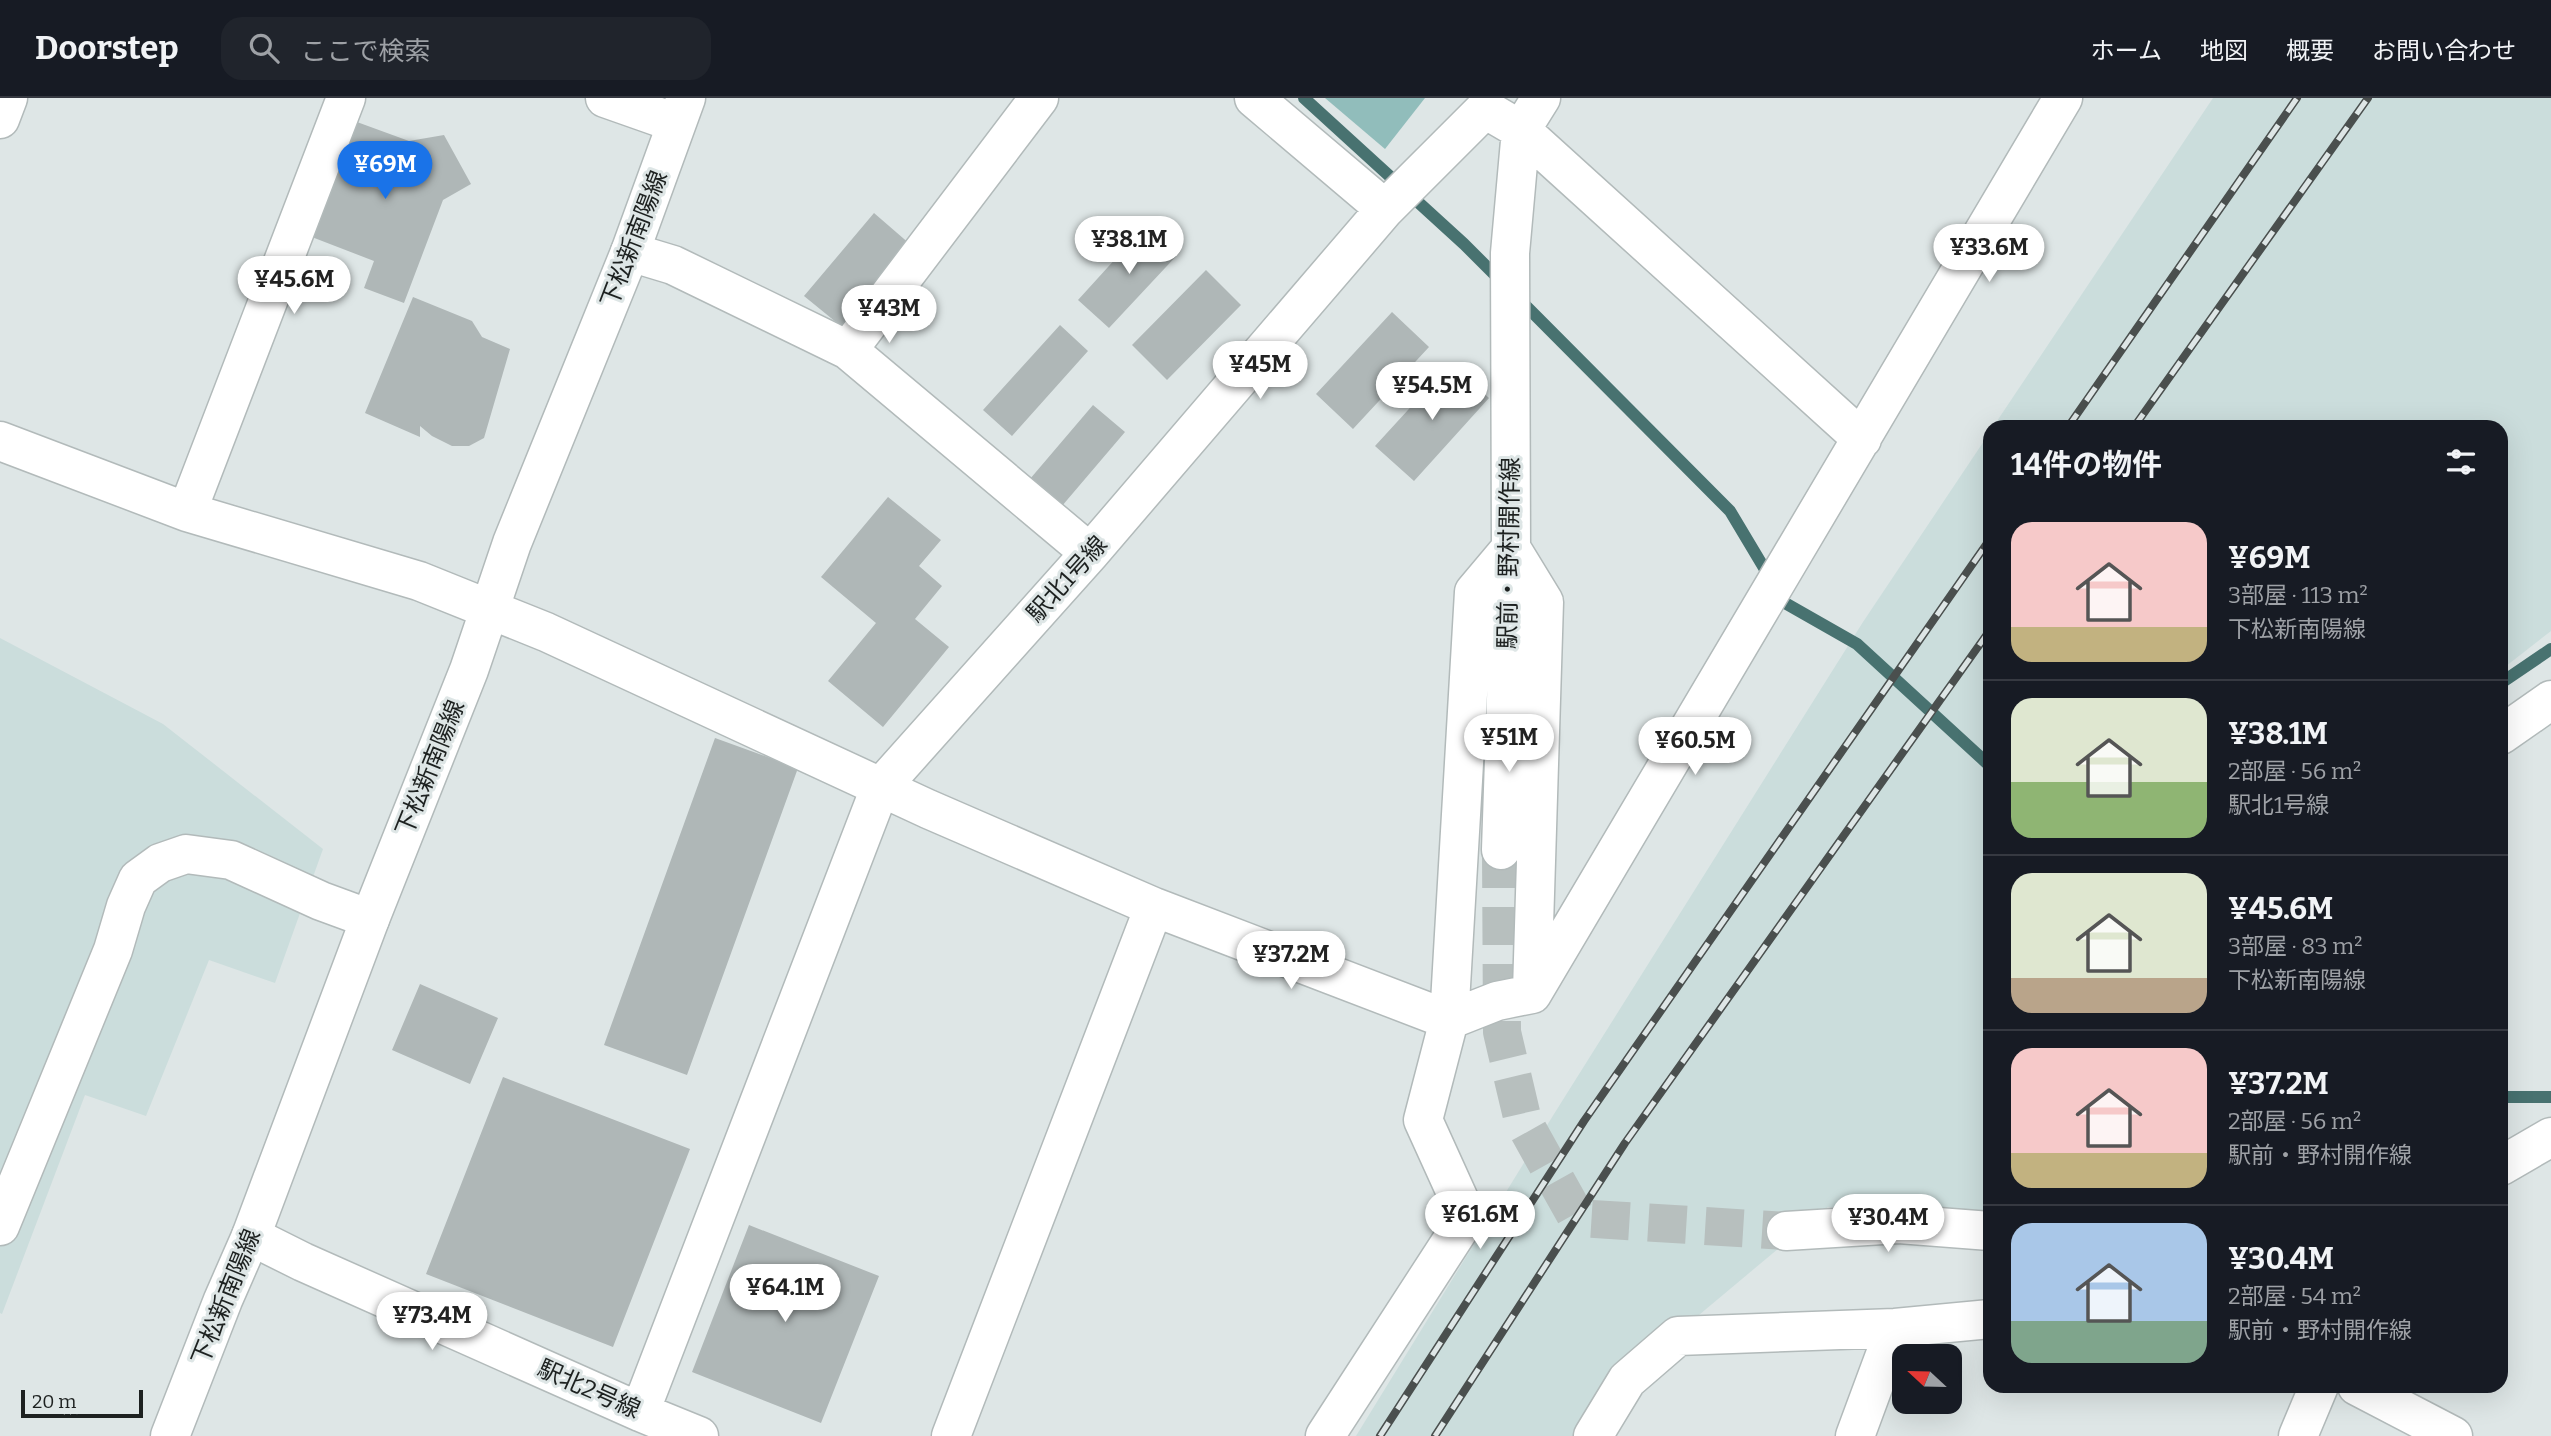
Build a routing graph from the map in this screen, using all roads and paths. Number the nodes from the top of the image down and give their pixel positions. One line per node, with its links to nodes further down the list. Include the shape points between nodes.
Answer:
1 (8, 98): 9 (street)
2 (346, 98): 16 (street)
3 (605, 98): 8 (street)
4 (1039, 98): 13 (street)
5 (1254, 98): 11 (street)
6 (1541, 98): 10 (street)
7 (2063, 98): 14 (street)
8 (681, 111): 12 (street, 下松新南陽線)
9 (0, 119)
10 (1521, 130): 11 (street, 駅北1号線, via 1485,109); 14 (street); 17 (street, 駅前・野村開作線, via 1510,253)
11 (1385, 209): 18 (street, 駅北1号線)
12 (630, 252): 13 (street, via 673,265); 19 (street, 下松新南陽線)
13 (848, 350): 18 (street)
14 (1862, 439): 26 (street)
15 (0, 441): 16 (street)
16 (187, 512): 19 (street, via 419,581)
17 (1511, 548): 23 (street, 駅前・野村開作線); 26 (street, via 1544,602); 27 (street, via 1474,592)
18 (1090, 554): 22 (street, 駅北1号線)
19 (490, 609): 22 (street); 25 (street, 下松新南陽線)
20 (2551, 700): 21 (street)
21 (2508, 729)
22 (880, 788): 24 (street); 38 (street)
23 (1502, 850)
24 (1154, 907): 27 (street); 41 (street)
25 (370, 919): 30 (street, via 231,860 186,854 160,863 138,879); 33 (street, 下松新南陽線)
26 (1532, 994): 27 (street, via 1497,1001)
27 (1449, 1020): 42 (street, via 1423,1120 1467,1217)
28 (2551, 1137): 29 (street)
29 (2508, 1162)
30 (0, 1226)
31 (1983, 1230): 32 (street, via 1899,1224)
32 (1786, 1231)
33 (251, 1236): 38 (street, 駅北2号線); 39 (street, 下松新南陽線)
34 (1983, 1320): 35 (street)
35 (1895, 1328): 43 (street, via 1678,1336 1627,1380); 44 (street)
36 (2316, 1393): 45 (street)
37 (2370, 1393): 46 (street)
38 (640, 1412): 40 (street, 駅北2号線)
39 (170, 1436)
40 (699, 1436)
41 (951, 1436)
42 (1325, 1436)
43 (1593, 1436)
44 (1855, 1436)
45 (2298, 1436)
46 (2453, 1436)

